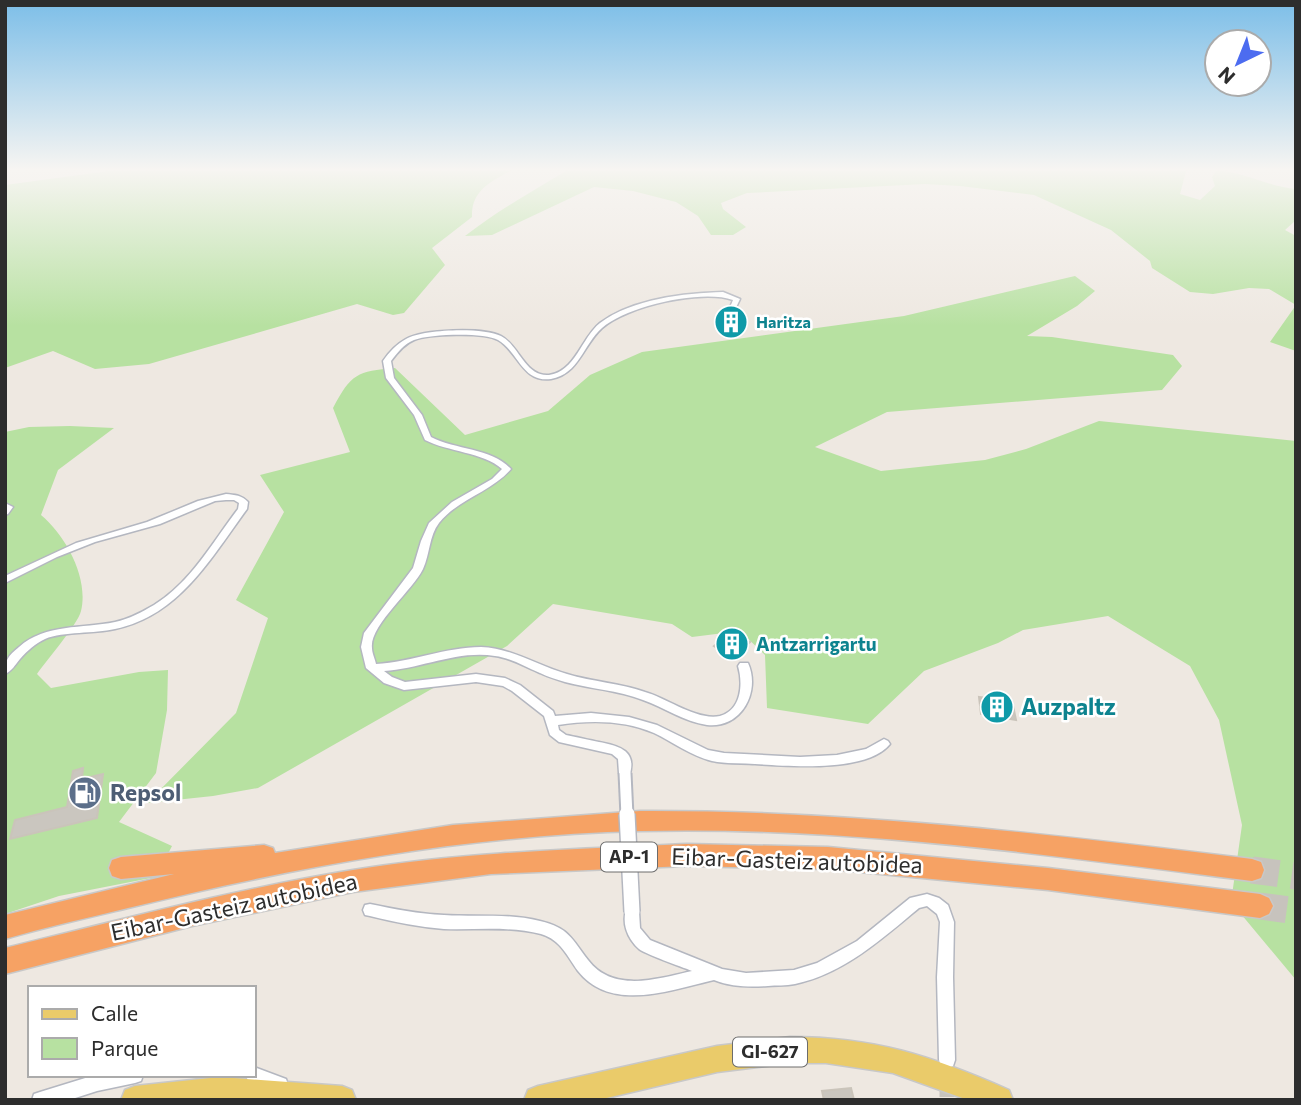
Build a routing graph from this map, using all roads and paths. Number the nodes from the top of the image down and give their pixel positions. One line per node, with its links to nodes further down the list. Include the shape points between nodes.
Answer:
1 (729, 317): 6 (street, via 737,299 725,294 628,310 598,328 572,367 549,377 530,371 494,335 420,336 395,351 387,361 389,375 418,415 428,438 507,469 455,503 434,523 418,569 369,634 366,647)
2 (5, 506): 3 (street)
3 (5, 512)
4 (5, 580): 7 (street, via 74,547 200,504 231,497 244,502 183,587 161,606 115,626 43,636 27,643)
5 (744, 666): 6 (street, via 749,682 740,706 727,719 709,721 644,695 556,675 495,652 467,651 414,665)
6 (373, 668): 8 (street, via 404,686 476,678 505,682 536,702)
7 (5, 670)
8 (553, 721): 9 (street, via 612,718 650,727 699,751 725,757 837,760 873,752); 17 (street, bridge, via 554,732 563,739 616,750 624,757 633,930 645,945)
9 (884, 744)
10 (309, 856): 11 (highway, via 288,853); 12 (highway, Eibar-Gasteiz autobidea / AP-1, via 466,833 656,821 917,830); 15 (highway, Eibar-Gasteiz autobidea / AP-1)
11 (121, 868)
12 (1252, 870)
13 (1260, 906): 16 (highway, Eibar-Gasteiz autobidea / AP-1, via 828,858 688,855 491,863 340,883)
14 (370, 910): 17 (street, via 406,919 535,926 557,932 572,945 594,979 613,987 642,988)
15 (5, 928)
16 (5, 961)
17 (714, 972): 18 (street, via 746,980 806,974 862,946 915,903 930,901 943,910 947,922)
18 (947, 1060)
19 (256, 1076): 21 (street)
20 (126, 1077): 22 (street)
21 (313, 1097): 23 (main road, via 220,1091); 24 (main road)
22 (40, 1100)
23 (135, 1100)
24 (342, 1100)
25 (538, 1100): 26 (main road, GI-627, via 757,1053 829,1050 899,1061)
26 (999, 1100)

